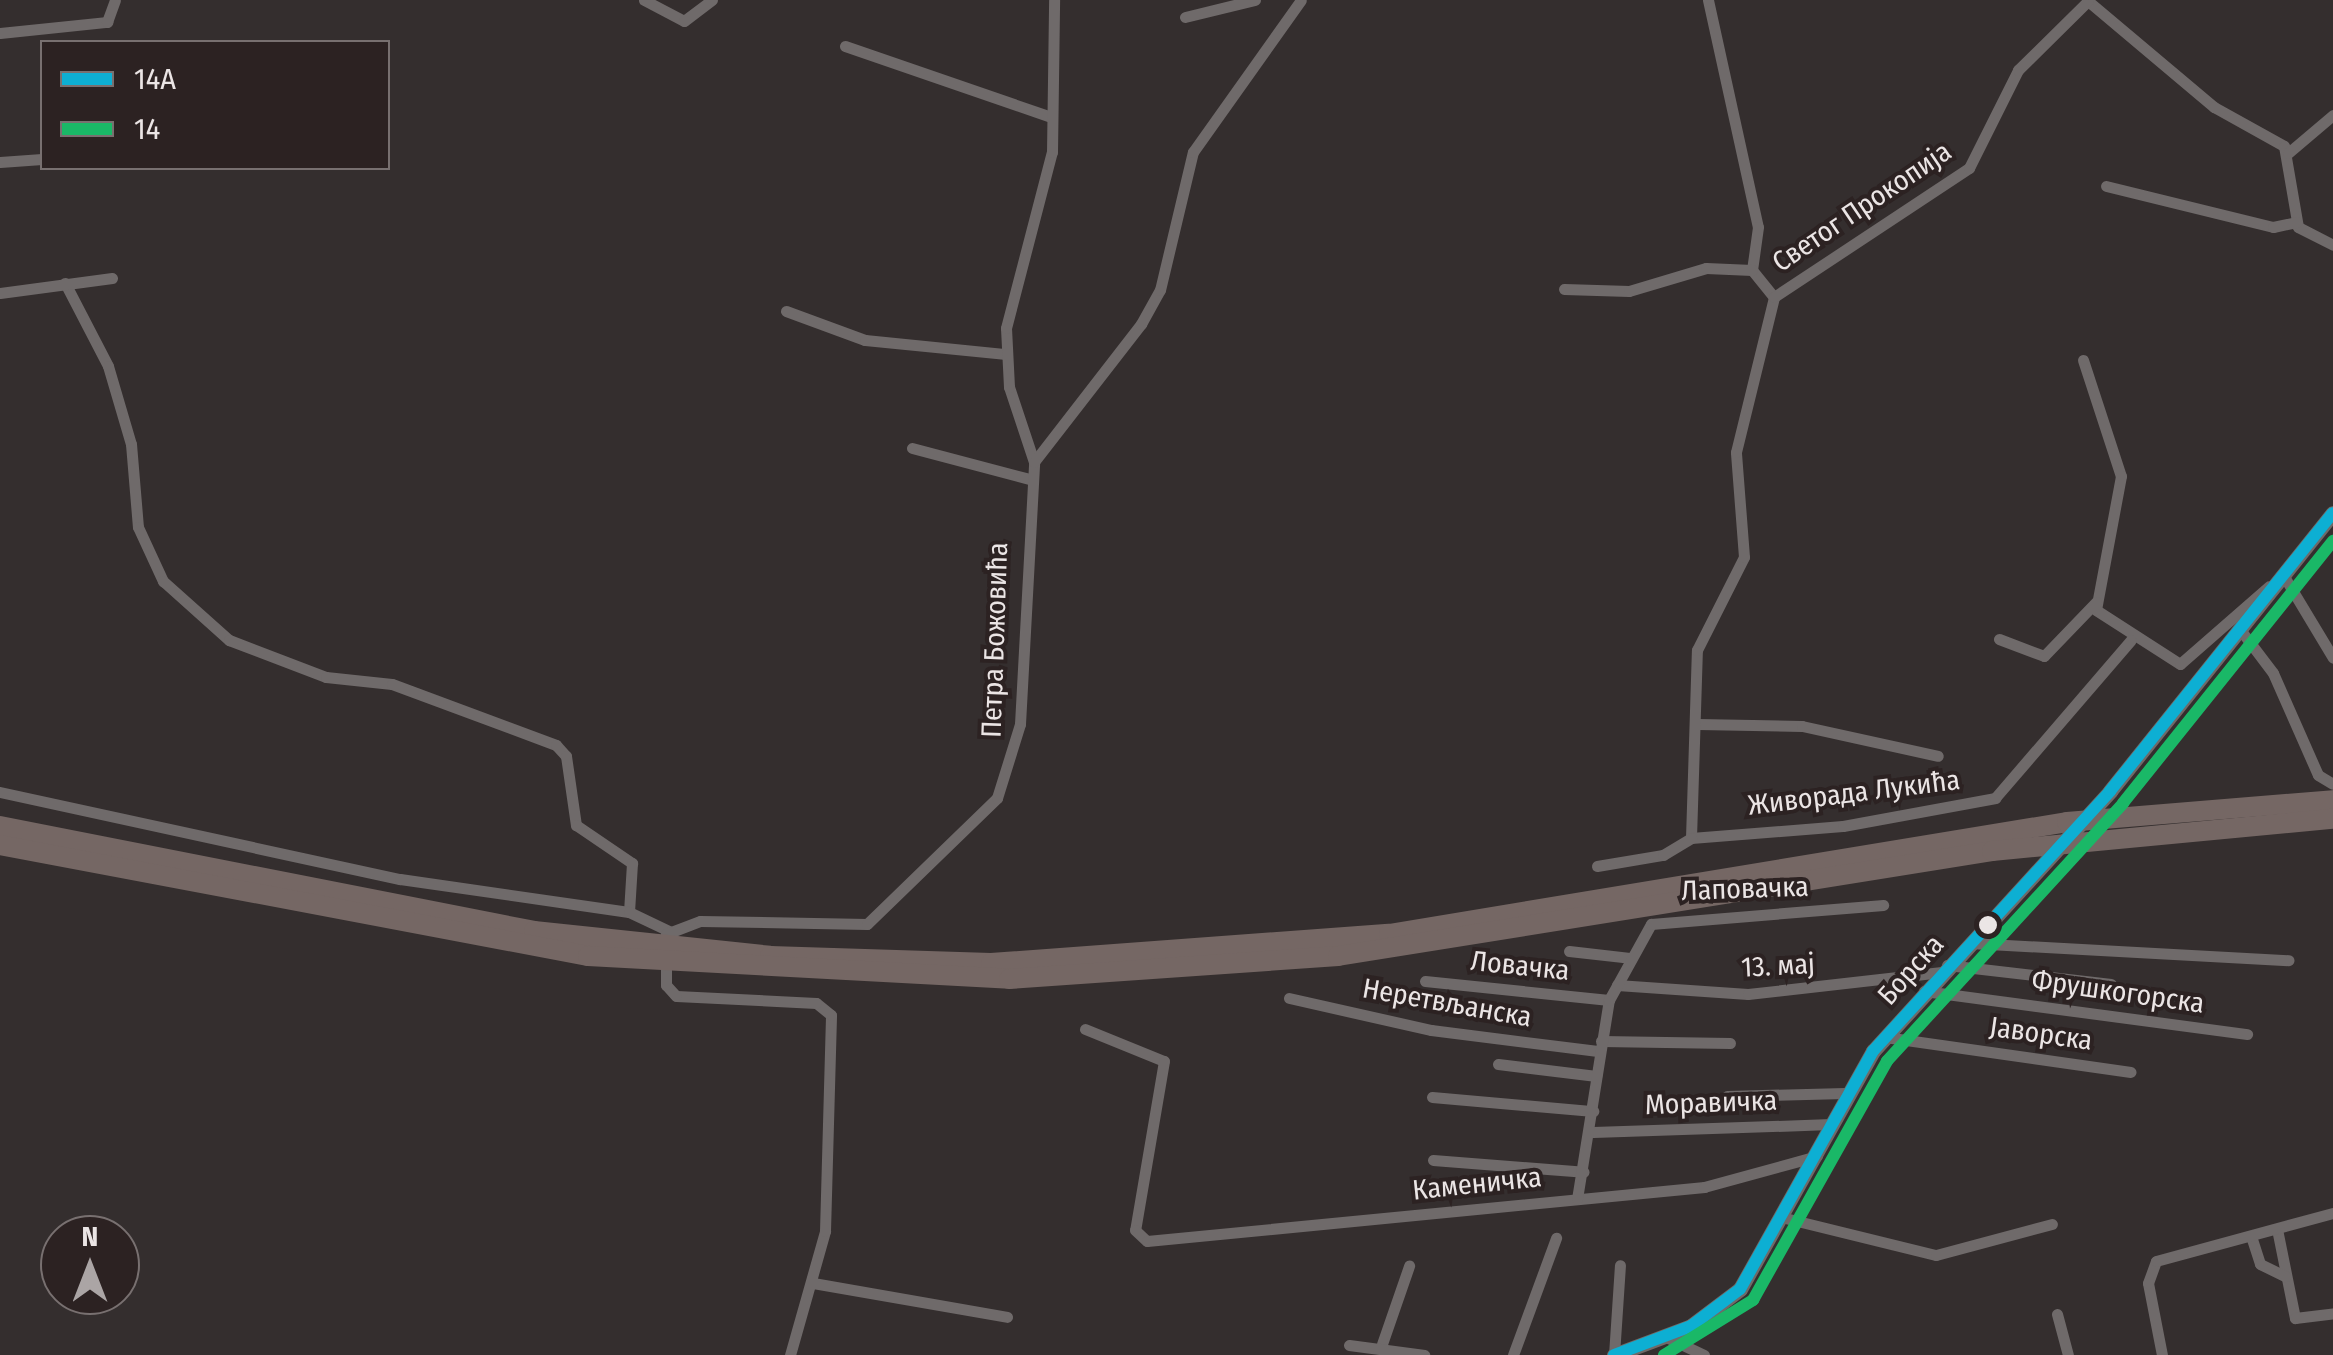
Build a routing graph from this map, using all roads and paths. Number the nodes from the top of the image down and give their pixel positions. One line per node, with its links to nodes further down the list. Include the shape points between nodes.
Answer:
1 (116, 0): 10 (street, via 108,22)
2 (644, 0): 3 (street, via 684,21)
3 (712, 0)
4 (1054, 0): 13 (street)
5 (1254, 0): 9 (street)
6 (1300, 0): 30 (street, Петра Божовића, via 1193,152 1160,290 1141,324)
7 (1708, 0): 20 (street, via 1758,227)
8 (2088, 1): 14 (street, via 2214,106); 25 (street, Светог Прокопија, via 2018,70 1969,168)
9 (1185, 17)
10 (0, 34)
11 (845, 46): 13 (street)
12 (2333, 115): 14 (street)
13 (1051, 117): 27 (street, via 1052,152)
14 (2288, 154): 18 (street)
15 (40, 158): 16 (street)
16 (0, 162)
17 (2106, 186): 18 (street, via 2273,227)
18 (2296, 222): 19 (street)
19 (2333, 245)
20 (1752, 270): 23 (street, via 1706,268 1630,291); 25 (street)
21 (112, 278): 22 (street)
22 (64, 284): 24 (street); 50 (street, via 104,352 131,444 138,526 162,581 218,636 326,678 392,684 556,745 566,756 576,825 632,863)
23 (1564, 289)
24 (0, 293)
25 (1774, 297): 39 (street, Светог Прокопија, via 1736,452 1744,557 1696,650)
26 (786, 311): 27 (street, via 865,340)
27 (1006, 354): 30 (street)
28 (2083, 360): 34 (street, via 2120,476)
29 (912, 448): 31 (street)
30 (1034, 462): 31 (street, Петра Божовића)
31 (1030, 479): 52 (street, Петра Божовића, via 1020,724 997,798 867,924 700,921)
32 (2333, 513): 33 (street, Борска)
33 (2282, 582): 35 (street, Борска); 37 (street, via 2265,588 2185,662); 38 (street)
34 (2096, 602): 36 (street, via 2044,656); 37 (street)
35 (2242, 632): 41 (street, via 2274,673 2318,775); 51 (street, Борска)
36 (1999, 639)
37 (2130, 640): 46 (street, Живорада Лукића, via 1995,798 1844,826)
38 (2333, 658)
39 (1698, 724): 40 (street, via 1802,726); 46 (street, Светог Прокопија)
40 (1938, 756)
41 (2333, 784)
42 (0, 792): 50 (street, via 400,879)
43 (2333, 800): 52 (highway, via 2067,822 1272,946 991,962)
44 (2333, 819): 52 (highway, via 2040,844 1461,939 1192,971 950,980)
45 (0, 826): 54 (highway)
46 (1691, 838): 48 (street, Живорада Лукића, via 1664,855)
47 (0, 844): 54 (highway, via 342,916)
48 (1597, 866)
49 (1884, 905): 55 (street, Лаповачка, via 1669,917 1650,924)
50 (629, 912): 52 (street)
51 (1970, 943): 56 (street); 57 (street, Борска)
52 (675, 948): 54 (highway); 91 (street, via 671,993 816,1003 832,1015 820,1260)
53 (1569, 951): 55 (street)
54 (633, 952)
55 (1630, 958): 60 (street, Лаповачка)
56 (2288, 960)
57 (1944, 968): 59 (street, 13. мај); 60 (street, 13. мај, via 1774,993); 61 (street, Борска)
58 (1425, 981): 63 (street, Ловачка)
59 (2110, 984)
60 (1617, 985): 63 (street, Лаповачка)
61 (1923, 991): 65 (street, Фрушкогорска); 66 (street, Борска)
62 (1289, 998): 68 (street, Неретвљанска)
63 (1610, 1000): 68 (street, Лаповачка)
64 (1084, 1029): 81 (street, Каменичка, via 1164,1061 1139,1239)
65 (2247, 1034)
66 (1885, 1036): 70 (street, Јаворска); 72 (street, Борска)
67 (1730, 1043): 68 (street, Неретвљанска)
68 (1600, 1046): 71 (street, Лаповачка)
69 (1498, 1064): 71 (street)
70 (2132, 1072)
71 (1596, 1076): 75 (street, Лаповачка)
72 (1845, 1093): 73 (street); 76 (street, Борска)
73 (1727, 1096)
74 (1432, 1098): 75 (street)
75 (1594, 1110): 77 (street, Лаповачка)
76 (1831, 1124): 77 (street, Моравичка); 78 (street, Борска)
77 (1593, 1132): 80 (street, Лаповачка)
78 (1817, 1156): 81 (street, Каменичка, via 1704,1187); 83 (street, Борска)
79 (1433, 1160): 80 (street)
80 (1584, 1172): 81 (street, Лаповачка)
81 (1577, 1198)
82 (2333, 1214): 85 (street)
83 (1784, 1218): 84 (street, via 1936,1255); 95 (street, Борска, via 1740,1289)
84 (2052, 1224)
85 (2276, 1229): 86 (street); 90 (street)
86 (2251, 1236): 90 (street, via 2260,1264); 104 (street, via 2150,1266)
87 (1556, 1238): 100 (street)
88 (1620, 1264): 101 (street)
89 (1409, 1266): 96 (street)
90 (2286, 1276): 92 (street, via 2294,1318)
91 (813, 1283): 94 (street); 98 (street)
92 (2333, 1312)
93 (2057, 1314): 103 (street)
94 (1007, 1318)
95 (1666, 1337): 101 (street, Борска); 102 (street)
96 (1382, 1344): 97 (street); 99 (street)
97 (1349, 1345)
98 (790, 1355)
99 (1424, 1355)
100 (1513, 1355)
101 (1614, 1355)
102 (1704, 1355)
103 (2068, 1355)
104 (2162, 1355)

